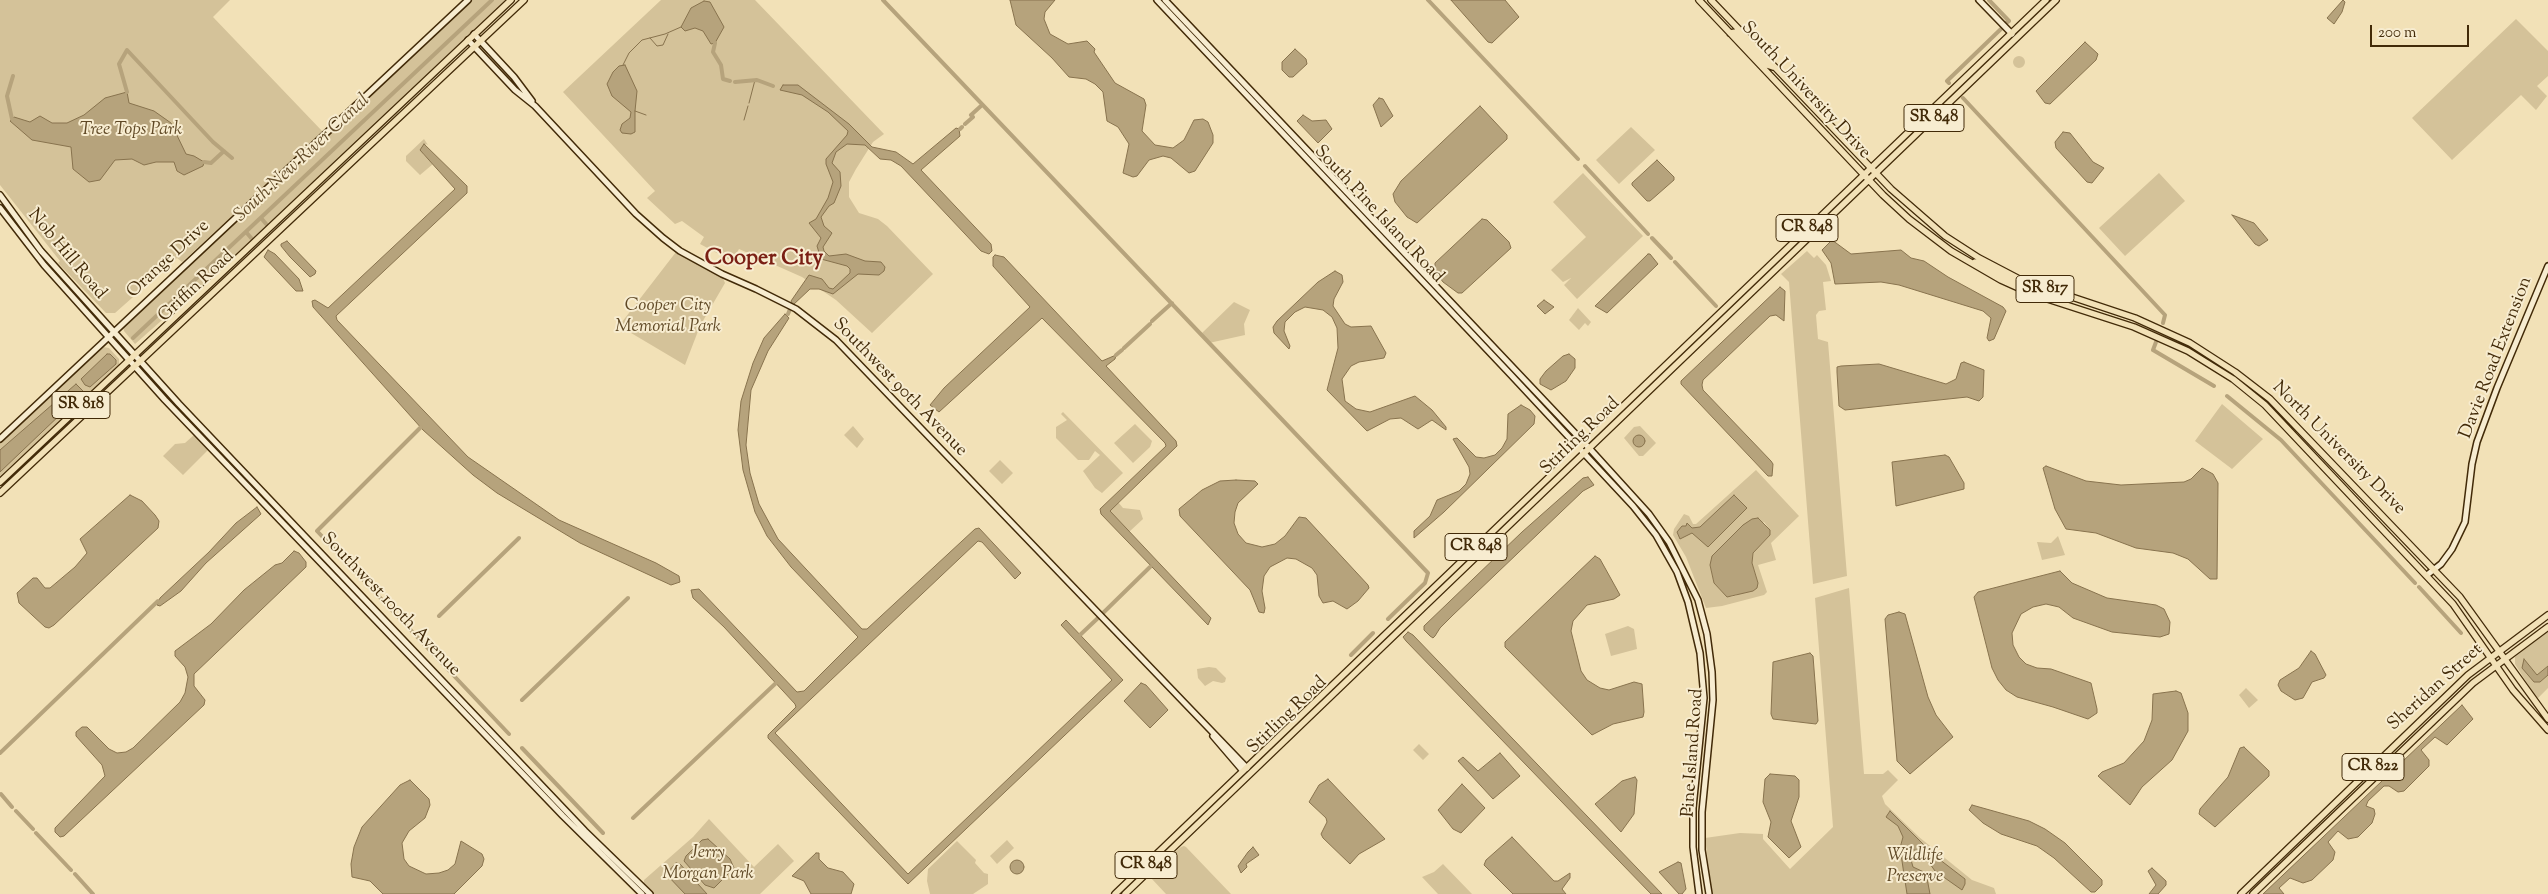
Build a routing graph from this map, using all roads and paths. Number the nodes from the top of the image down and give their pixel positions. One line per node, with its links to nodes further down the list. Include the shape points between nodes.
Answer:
1 (468, 0): 38 (main road, Orange Drive)
2 (510, 0): 14 (main road, Griffin Road / SR 818)
3 (524, 0): 17 (main road, Griffin Road / SR 818)
4 (1156, 0): 48 (main road, South Pine Island Road)
5 (1165, 0): 47 (main road, South Pine Island Road)
6 (1699, 0): 13 (main road, South University Drive / SR 817)
7 (1706, 0): 12 (main road, via 1728,24)
8 (1711, 0): 12 (main road, South University Drive / SR 817)
9 (1980, 0): 15 (main road)
10 (2046, 0): 15 (main road, via 2018,27)
11 (2056, 0): 15 (main road, Stirling Road / SR 848)
12 (1735, 25): 19 (main road, South University Drive / SR 817)
13 (1730, 33): 19 (main road, via 1736,32 1767,65); 26 (main road, South University Drive / SR 817)
14 (474, 34): 16 (main road, Griffin Road / SR 818); 17 (main road, Southwest 90th Avenue)
15 (2014, 36): 20 (main road, Stirling Road / SR 848); 21 (main road, Stirling Road / SR 848)
16 (468, 40): 18 (main road, Southwest 90th Avenue); 23 (main road, Griffin Road / SR 818)
17 (480, 41): 18 (main road, Griffin Road / SR 818); 22 (main road, Southwest 90th Avenue)
18 (474, 46): 22 (main road, Southwest 90th Avenue, via 515,90); 24 (main road, Griffin Road / SR 818)
19 (1775, 67): 25 (main road, South University Drive / SR 817)
20 (1968, 75): 21 (main road); 25 (main road, Stirling Road / SR 848)
21 (1967, 86): 27 (main road, Stirling Road / SR 848)
22 (535, 106): 70 (main road, Southwest 90th Avenue, via 636,214 663,238 722,274 796,310 836,340)
23 (389, 115): 24 (main road, via 385,124 357,150); 28 (main road, Griffin Road / SR 818)
24 (356, 158): 32 (main road, Griffin Road / SR 818)
25 (1870, 168): 26 (main road, Stirling Road / SR 848); 27 (main road, North University Drive / SR 817)
26 (1863, 174): 29 (main road, South University Drive / SR 817); 44 (main road, Stirling Road / CR 848)
27 (1876, 174): 29 (main road, Stirling Road / SR 848); 37 (main road, North University Drive / SR 817, via 1945,236)
28 (321, 180): 32 (main road, via 321,186); 33 (main road, Griffin Road / SR 818)
29 (1869, 181): 34 (main road, North University Drive / SR 817, via 1913,223); 45 (main road, Stirling Road / CR 848)
30 (0, 195): 38 (main road, Nob Hill Road, via 41,250)
31 (0, 208): 39 (main road, Nob Hill Road, via 44,265)
32 (289, 220): 35 (main road, Griffin Road / SR 818)
33 (277, 221): 35 (main road, via 271,231 242,258); 40 (main road, Griffin Road / SR 818)
34 (1961, 257): 37 (main road, via 2020,284); 51 (main road, North University Drive / SR 817, via 2032,294 2134,327 2188,352 2250,392)
35 (241, 266): 42 (main road, Griffin Road / SR 818)
36 (2548, 266): 59 (main road, Davie Road Extension, via 2477,442 2465,522 2452,550)
37 (2026, 282): 56 (main road, North University Drive / SR 817, via 2157,327 2225,365 2285,413)
38 (114, 331): 39 (main road, Orange Drive); 40 (main road, Southwest 100th Avenue)
39 (107, 337): 41 (main road, Southwest 100th Avenue); 46 (main road, Orange Drive)
40 (135, 354): 41 (main road, Griffin Road / SR 818); 42 (main road, Southwest 100th Avenue)
41 (129, 360): 43 (main road, Southwest 100th Avenue); 52 (main road, Griffin Road / SR 818)
42 (141, 361): 43 (main road, Griffin Road / SR 818); 72 (main road, Southwest 100th Avenue, via 585,832)
43 (135, 366): 54 (main road, Griffin Road / SR 818); 71 (main road, Southwest 100th Avenue, via 563,816)
44 (1658, 374): 45 (main road); 47 (main road, Stirling Road / CR 848)
45 (1663, 379): 49 (main road, Stirling Road / CR 848)
46 (0, 439)
47 (1585, 444): 48 (main road, Stirling Road / CR 848); 49 (main road, Pine Island Road)
48 (1580, 449): 50 (main road, Pine Island Road); 57 (main road, Stirling Road / CR 848)
49 (1590, 449): 50 (main road, Stirling Road / CR 848); 76 (main road, Pine Island Road, via 1662,530 1689,578 1701,612 1710,653 1713,691 1702,812 1702,850)
50 (1585, 455): 58 (main road, Stirling Road / CR 848); 75 (main road, Pine Island Road, via 1656,535 1677,572 1693,619 1704,698 1693,808 1693,847)
51 (2322, 463): 56 (main road); 60 (main road, North University Drive / SR 817)
52 (14, 469): 53 (main road, Griffin Road / SR 818); 54 (main road)
53 (0, 482)
54 (7, 486): 55 (main road, Griffin Road / SR 818)
55 (0, 493)
56 (2365, 496): 59 (main road, North University Drive / SR 817)
57 (1489, 535): 58 (main road); 67 (main road, Stirling Road / CR 848)
58 (1494, 540): 67 (main road, Stirling Road / CR 848)
59 (2434, 570): 60 (main road, Davie Road Extension); 63 (main road, North University Drive / SR 817, via 2465,603)
60 (2427, 575): 64 (main road, North University Drive / SR 817, via 2465,619)
61 (2548, 616): 63 (main road, Sheridan Street / CR 822)
62 (2548, 627): 65 (main road, Sheridan Street / CR 822)
63 (2499, 652): 64 (main road, Sheridan Street / CR 822); 65 (main road, North University Drive / SR 817)
64 (2491, 657): 66 (main road, North University Drive / SR 817); 77 (main road, Sheridan Street / CR 822, via 2451,691)
65 (2504, 660): 66 (main road, Sheridan Street / CR 822); 68 (main road, North University Drive / SR 817)
66 (2496, 666): 69 (main road, North University Drive / SR 817); 78 (main road, Sheridan Street / CR 822, via 2460,695)
67 (1350, 673): 70 (main road, Stirling Road / CR 848); 74 (main road, Stirling Road / CR 848)
68 (2548, 719)
69 (2548, 730)
70 (1245, 770): 73 (main road, Stirling Road / CR 848)
71 (642, 894)
72 (650, 894)
73 (1115, 894)
74 (1125, 894)
75 (1699, 894)
76 (1709, 894)
77 (2241, 894)
78 (2254, 894)

